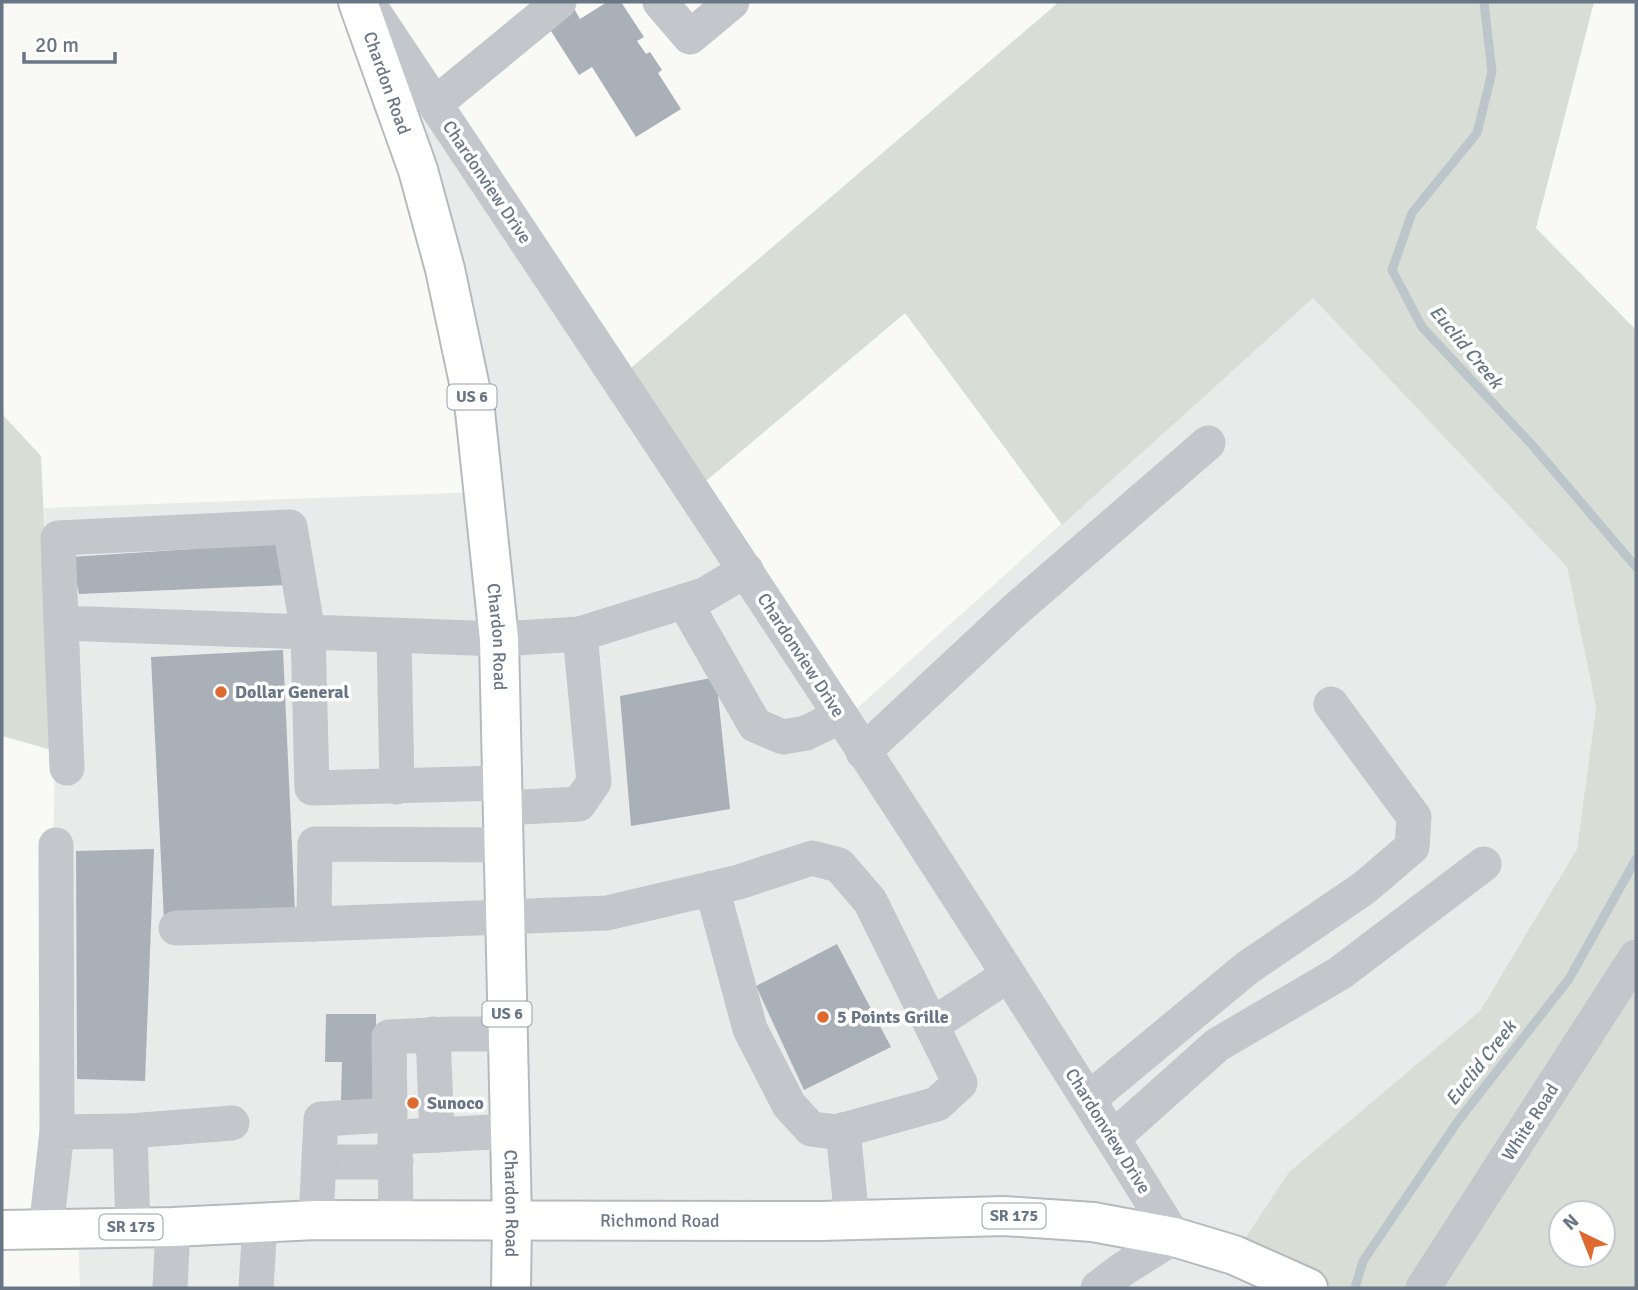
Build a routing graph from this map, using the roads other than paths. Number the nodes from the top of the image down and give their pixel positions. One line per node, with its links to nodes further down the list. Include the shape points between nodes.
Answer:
1 (358, 2): 14 (main road, Chardon Road / US 6, via 418,170 445,270 475,411)
2 (367, 2): 6 (street, Chardonview Drive)
3 (559, 2): 6 (street)
4 (660, 2): 5 (street, via 690,37)
5 (732, 2)
6 (435, 104): 8 (street, Chardonview Drive)
7 (1208, 443): 17 (street, via 1014,611)
8 (746, 570): 9 (street, via 704,595); 16 (street, Chardonview Drive)
9 (684, 601): 12 (street); 16 (street, via 755,725 783,737 806,733)
10 (61, 623): 11 (street); 11 (street, via 58,538 290,527); 18 (street)
11 (308, 632): 13 (street); 19 (street, via 312,788)
12 (580, 634): 14 (street); 20 (street, via 594,782 579,804)
13 (394, 636): 14 (street); 19 (street)
14 (499, 639): 20 (main road, Chardon Road / US 6)
15 (1331, 704): 33 (street, via 1414,817 1412,847 1364,888 1247,968)
16 (841, 716): 17 (street, Chardonview Drive)
17 (863, 752): 29 (street, Chardonview Drive)
18 (67, 768)
19 (397, 787): 20 (street)
20 (502, 795): 22 (main road, Chardon Road / US 6)
21 (56, 845): 37 (street)
22 (504, 845): 25 (main road, Chardon Road / US 6); 26 (street, via 315,844)
23 (1484, 863): 41 (street, via 1340,973 1217,1045)
24 (712, 888): 25 (street, via 607,913); 30 (street, via 812,858 839,865 870,901); 35 (street, via 750,1029 789,1105 811,1129)
25 (505, 918): 26 (street); 32 (main road, Chardon Road / US 6)
26 (314, 924): 27 (street)
27 (176, 928)
28 (1636, 957): 58 (street, White Road)
29 (1008, 975): 30 (street); 33 (street, Chardonview Drive)
30 (932, 1025): 35 (street, via 960,1083 937,1104)
31 (433, 1034): 32 (street); 39 (street); 40 (street, via 389,1037)
32 (508, 1034): 38 (main road, Chardon Road / US 6)
33 (1089, 1099): 41 (street, Chardonview Drive)
34 (232, 1124): 36 (street)
35 (843, 1130): 46 (street)
36 (130, 1131): 37 (street); 48 (street)
37 (57, 1132): 50 (street)
38 (510, 1132): 39 (street); 45 (main road, Chardon Road / US 6)
39 (438, 1135): 40 (street)
40 (394, 1138): 42 (street); 42 (street, via 321,1119); 44 (street)
41 (1113, 1138): 52 (street, Chardonview Drive)
42 (320, 1162): 43 (street)
43 (316, 1220): 44 (main road, Richmond Road / SR 175); 47 (main road, Richmond Road / SR 175)
44 (396, 1220): 45 (main road, Richmond Road / SR 175)
45 (512, 1220): 46 (main road, Richmond Road / SR 175); 56 (main road, Chardon Road / US 6)
46 (852, 1220): 52 (main road, Richmond Road / SR 175, via 1004,1216 1093,1222)
47 (260, 1223): 49 (main road, Richmond Road / SR 175); 55 (street)
48 (133, 1227): 49 (main road, Richmond Road / SR 175); 50 (main road, Richmond Road / SR 175)
49 (173, 1227): 54 (street)
50 (47, 1229): 51 (main road, Richmond Road / SR 175)
51 (2, 1230)
52 (1174, 1237): 53 (main road, Richmond Road / SR 175, via 1234,1255); 57 (street)
53 (1299, 1284)
54 (170, 1288)
55 (256, 1288)
56 (511, 1288)
57 (1098, 1288)
58 (1423, 1288)

